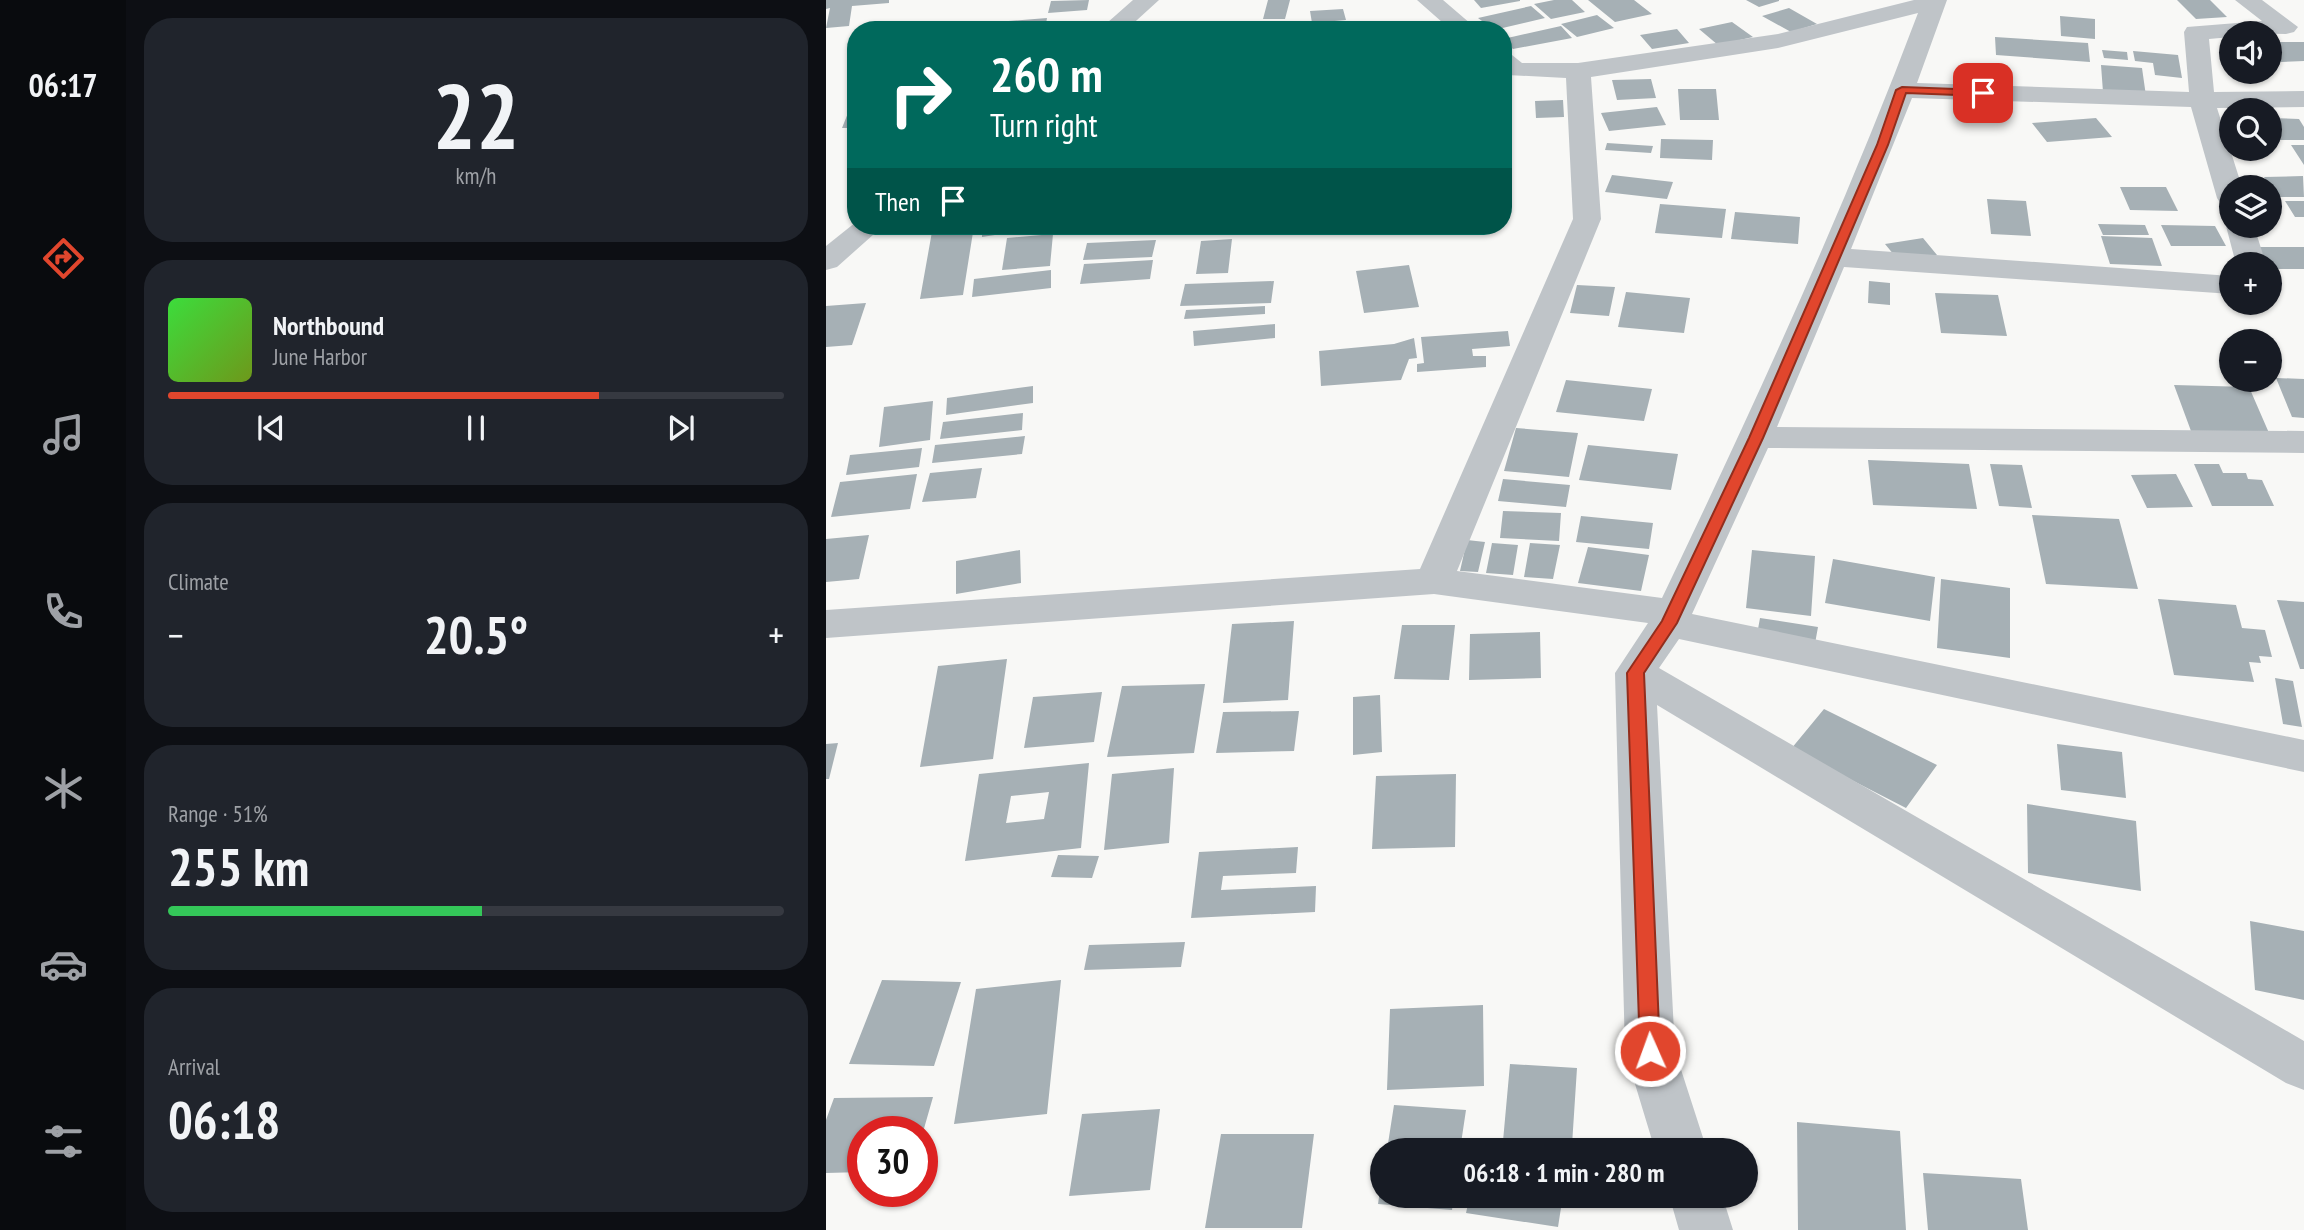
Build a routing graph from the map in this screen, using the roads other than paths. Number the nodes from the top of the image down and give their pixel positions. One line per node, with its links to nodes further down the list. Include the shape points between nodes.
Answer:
1 (1147, 0): 5 (street)
2 (1429, 0): 6 (street)
3 (2247, 0): 11 (street, via 2286,27 2196,32)
4 (1934, 1): 8 (street, via 1778,41); 9 (street)
5 (1122, 21)
6 (1455, 21)
7 (1512, 67): 8 (street)
8 (1578, 71): 19 (street, via 1587,219)
9 (1902, 90): 11 (street); 14 (street)
10 (2304, 99): 11 (street)
11 (2202, 100): 12 (street)
12 (2224, 175)
13 (858, 235): 15 (street)
14 (1834, 257): 16 (street); 17 (street)
15 (826, 261)
16 (2219, 284)
17 (1756, 438): 18 (street); 20 (street)
18 (2304, 442)
19 (1434, 581): 20 (street); 21 (street)
20 (1671, 618): 22 (street); 23 (street)
21 (826, 624)
22 (1635, 673): 24 (street); 25 (street, via 1650,1051)
23 (2304, 756)
24 (2304, 1067)
25 (1677, 1138)
26 (1699, 1208): 27 (street)
27 (1706, 1230)

